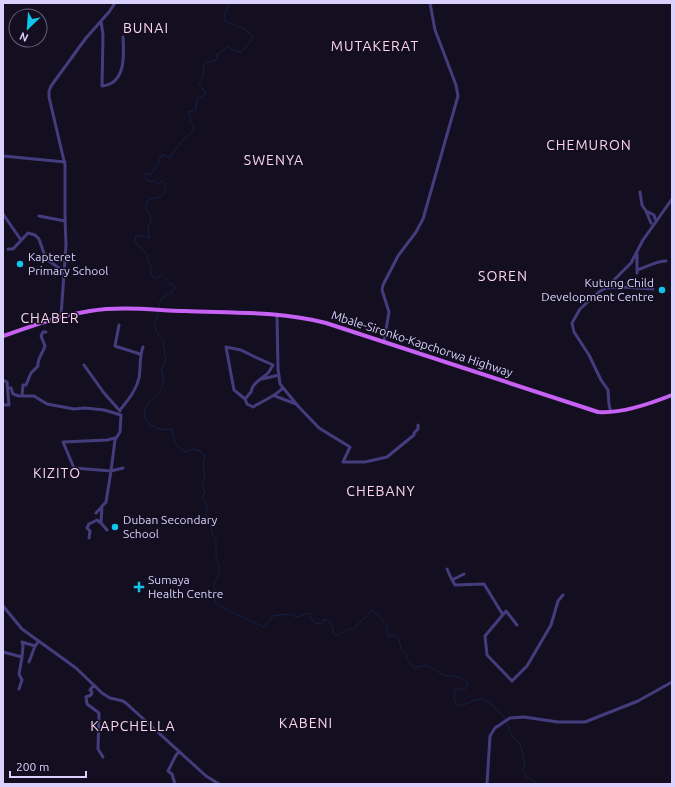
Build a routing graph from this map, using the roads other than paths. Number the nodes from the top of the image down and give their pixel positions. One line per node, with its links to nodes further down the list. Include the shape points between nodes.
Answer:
1 (115, 3): 3 (street)
2 (430, 3): 28 (street, via 435,30 458,96 423,219 400,252 383,285 382,290 389,312)
3 (101, 21): 4 (street, via 102,86 111,84 120,74 124,62); 6 (street, via 49,91)
4 (123, 37)
5 (3, 156): 6 (street)
6 (65, 162): 14 (street)
7 (640, 192): 10 (street, via 642,205)
8 (672, 199): 9 (street)
9 (667, 205): 13 (street); 18 (street)
10 (646, 211): 13 (street, via 654,215); 15 (street)
11 (3, 214): 16 (street)
12 (39, 216): 14 (street)
13 (655, 219): 15 (street)
14 (65, 221): 20 (street)
15 (652, 223): 18 (street)
16 (21, 240): 17 (street, via 13,249); 20 (street, via 28,233 35,235 46,259 59,268)
17 (8, 249)
18 (637, 251): 19 (street, via 637,272 657,261); 21 (street, via 627,267)
19 (666, 261)
20 (63, 275): 24 (street)
21 (606, 288): 22 (street); 44 (street, via 580,309 572,325 608,390)
22 (653, 289)
23 (277, 314): 24 (main road, Mbale-Sironko-Kapchorwa Highway, via 125,308); 28 (main road, Mbale-Sironko-Kapchorwa Highway, via 326,323); 32 (street)
24 (61, 316): 27 (main road, Mbale-Sironko-Kapchorwa Highway)
25 (118, 325): 30 (street, via 115,346)
26 (46, 332): 38 (street, via 41,336 45,346 44,352 38,366 30,373 26,385 23,385)
27 (3, 336)
28 (384, 342): 44 (main road, Mbale-Sironko-Kapchorwa Highway, via 591,410)
29 (143, 347): 30 (street)
30 (140, 354): 43 (street, via 139,378 134,392)
31 (84, 364): 43 (street, via 104,393)
32 (279, 375): 33 (street); 36 (street)
33 (262, 378): 40 (street); 40 (street, via 273,365 241,350 226,347 234,390)
34 (3, 380): 35 (street, via 7,382)
35 (8, 388): 38 (street, via 11,388 13,394); 42 (street, via 9,405)
36 (283, 388): 39 (street); 41 (street)
37 (672, 395): 44 (main road, Mbale-Sironko-Kapchorwa Highway)
38 (22, 396): 45 (street, via 34,396 47,404 74,409 104,410)
39 (275, 396): 40 (street, via 253,407 247,404); 41 (street)
40 (245, 398)
41 (296, 404): 46 (street, via 319,428 350,448 343,462 365,462 387,457 414,435)
42 (3, 405)
43 (120, 410): 45 (street)
44 (611, 412)
45 (120, 415): 47 (street, via 120,432)
46 (418, 425)
47 (115, 438): 49 (street); 49 (street, via 64,442 74,468)
48 (123, 468): 49 (street)
49 (111, 471): 50 (street, via 106,502)
50 (102, 506): 51 (street); 52 (street)
51 (96, 513)
52 (101, 523): 53 (street); 54 (street, via 97,520 89,524)
53 (107, 530)
54 (89, 538)
55 (447, 569): 57 (street)
56 (464, 574): 57 (street)
57 (452, 580): 60 (street, via 455,585 484,584)
58 (563, 595): 60 (street, via 558,601 551,625 527,666 512,681 487,655 485,636)
59 (3, 606): 62 (street, via 22,629)
60 (503, 615): 61 (street, via 506,611)
61 (517, 625)
62 (38, 642): 63 (street); 68 (street, via 76,668)
63 (35, 646): 65 (street, via 22,642); 66 (street)
64 (3, 652): 65 (street)
65 (22, 657): 69 (street, via 19,674 22,680)
66 (29, 662)
67 (672, 682): 74 (street, via 638,701 585,722 558,722 524,717 510,718 502,722 490,736)
68 (94, 685): 70 (street, via 106,697 127,704); 71 (street, via 90,690 91,695 86,697 87,704 99,713 98,749)
69 (19, 689)
70 (179, 752): 72 (street, via 168,771 172,774); 73 (street)
71 (103, 757)
72 (175, 784)
73 (219, 784)
74 (487, 784)

